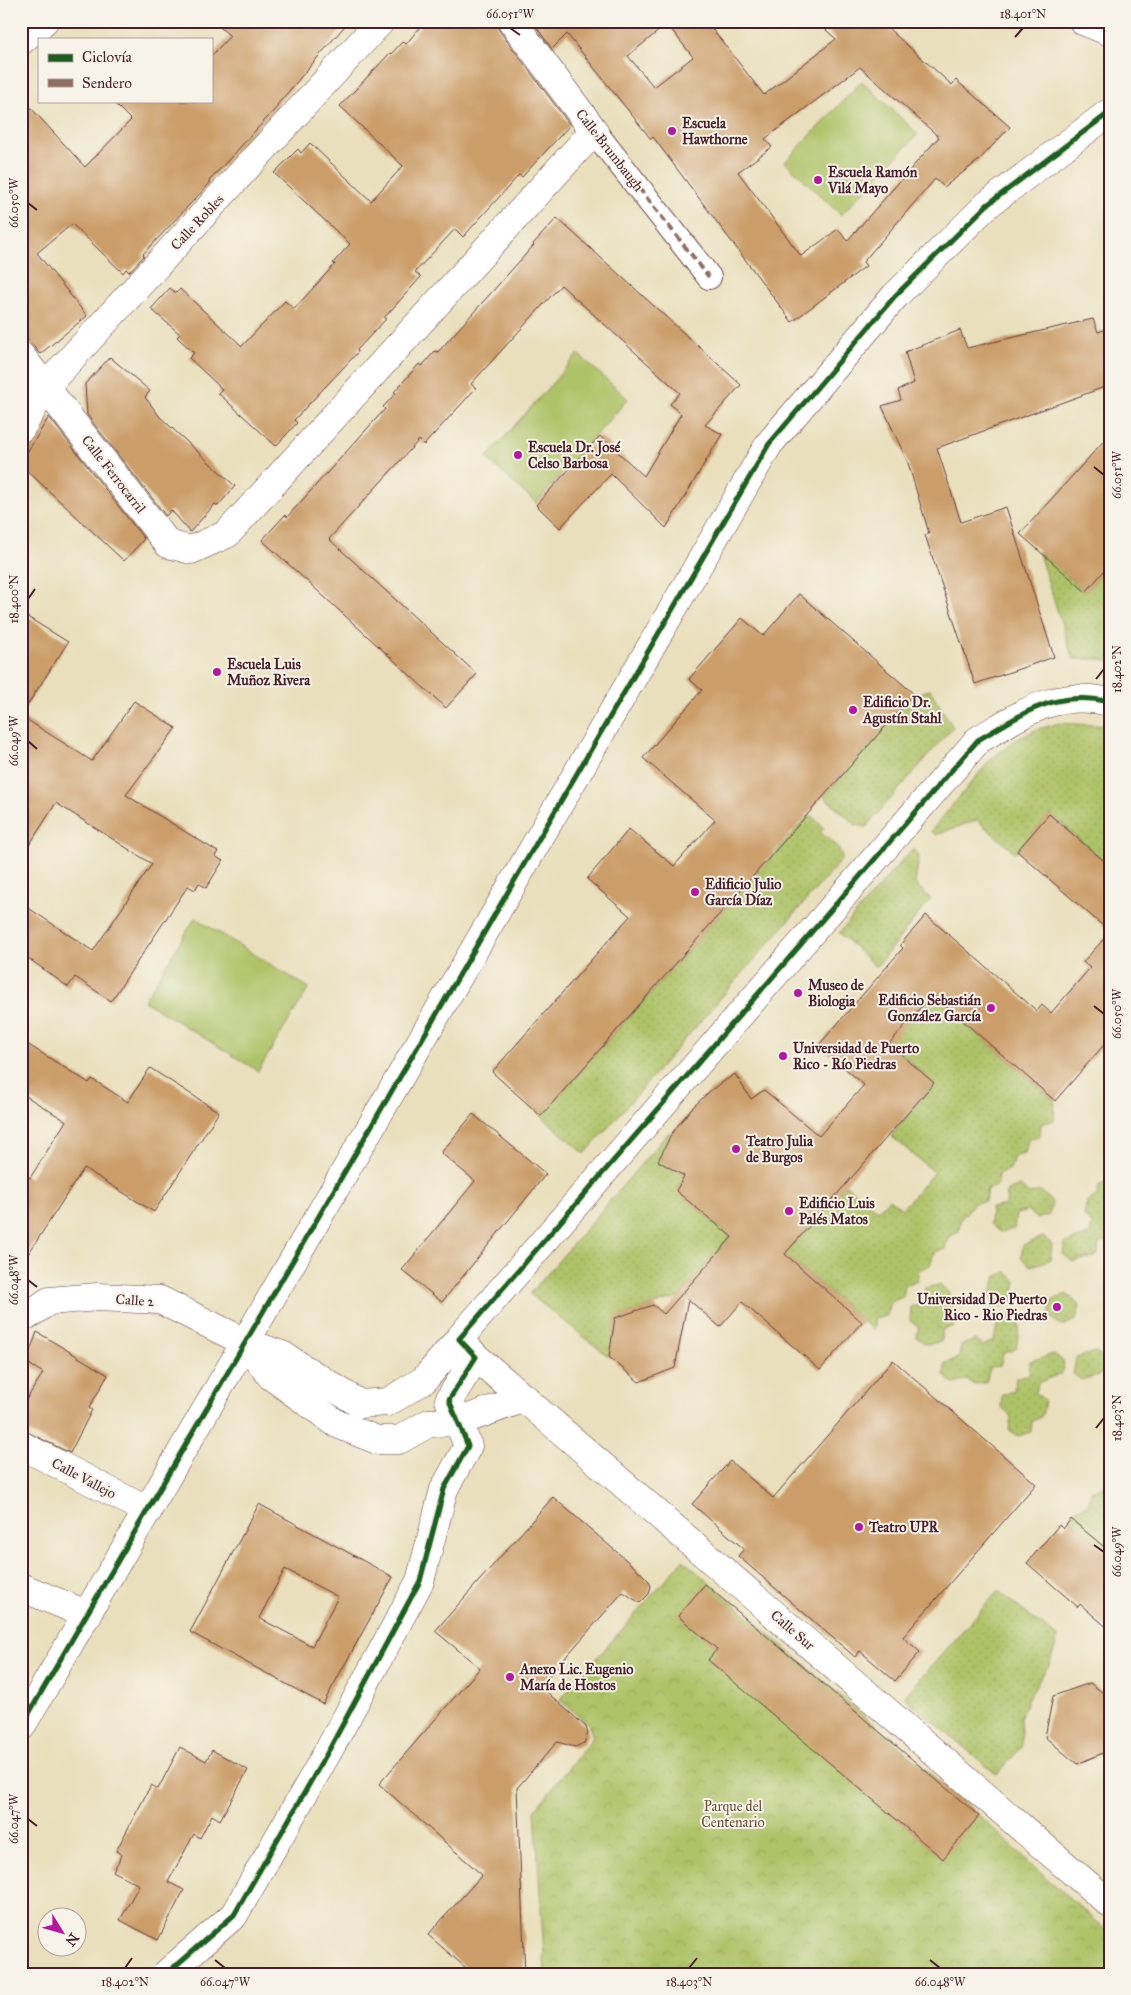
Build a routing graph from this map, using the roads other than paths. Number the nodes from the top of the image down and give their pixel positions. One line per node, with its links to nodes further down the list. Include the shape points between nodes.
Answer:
1 (44, 21): 6 (street)
2 (381, 21): 11 (street, Calle Robles)
3 (512, 21): 8 (street, Calle Brumbaugh)
4 (1083, 21): 5 (street)
5 (1110, 32)
6 (21, 41)
7 (1110, 112): 15 (street, via 987,205 895,296 769,444)
8 (594, 131): 9 (street, Calle Brumbaugh); 11 (street, Calle Ferrocarril, via 226,534 191,550 168,544)
9 (709, 277)
10 (21, 356): 11 (street, Calle Ferrocarril)
11 (46, 386): 12 (street, Calle Robles)
12 (21, 428)
13 (1110, 702): 16 (street, via 1097,699 1056,700 1037,706 978,740)
14 (21, 1316): 15 (street, Calle 2, via 50,1301 98,1297 160,1300)
15 (245, 1342): 16 (street, Calle 2, via 284,1356 360,1404 388,1402); 18 (street, via 271,1376 337,1424 377,1440 399,1440 429,1423); 20 (street)
16 (468, 1348): 17 (street, Calle Sur); 18 (street, via 449,1400)
17 (525, 1398): 18 (street); 24 (street, Calle Sur)
18 (458, 1422): 25 (street, via 468,1446 444,1489 420,1581 330,1748 234,1915)
19 (21, 1445): 20 (street, Calle Vallejo)
20 (148, 1510): 22 (street)
21 (21, 1587): 22 (street)
22 (88, 1615): 23 (street)
23 (21, 1727)
24 (1110, 1904)
25 (166, 1974)

